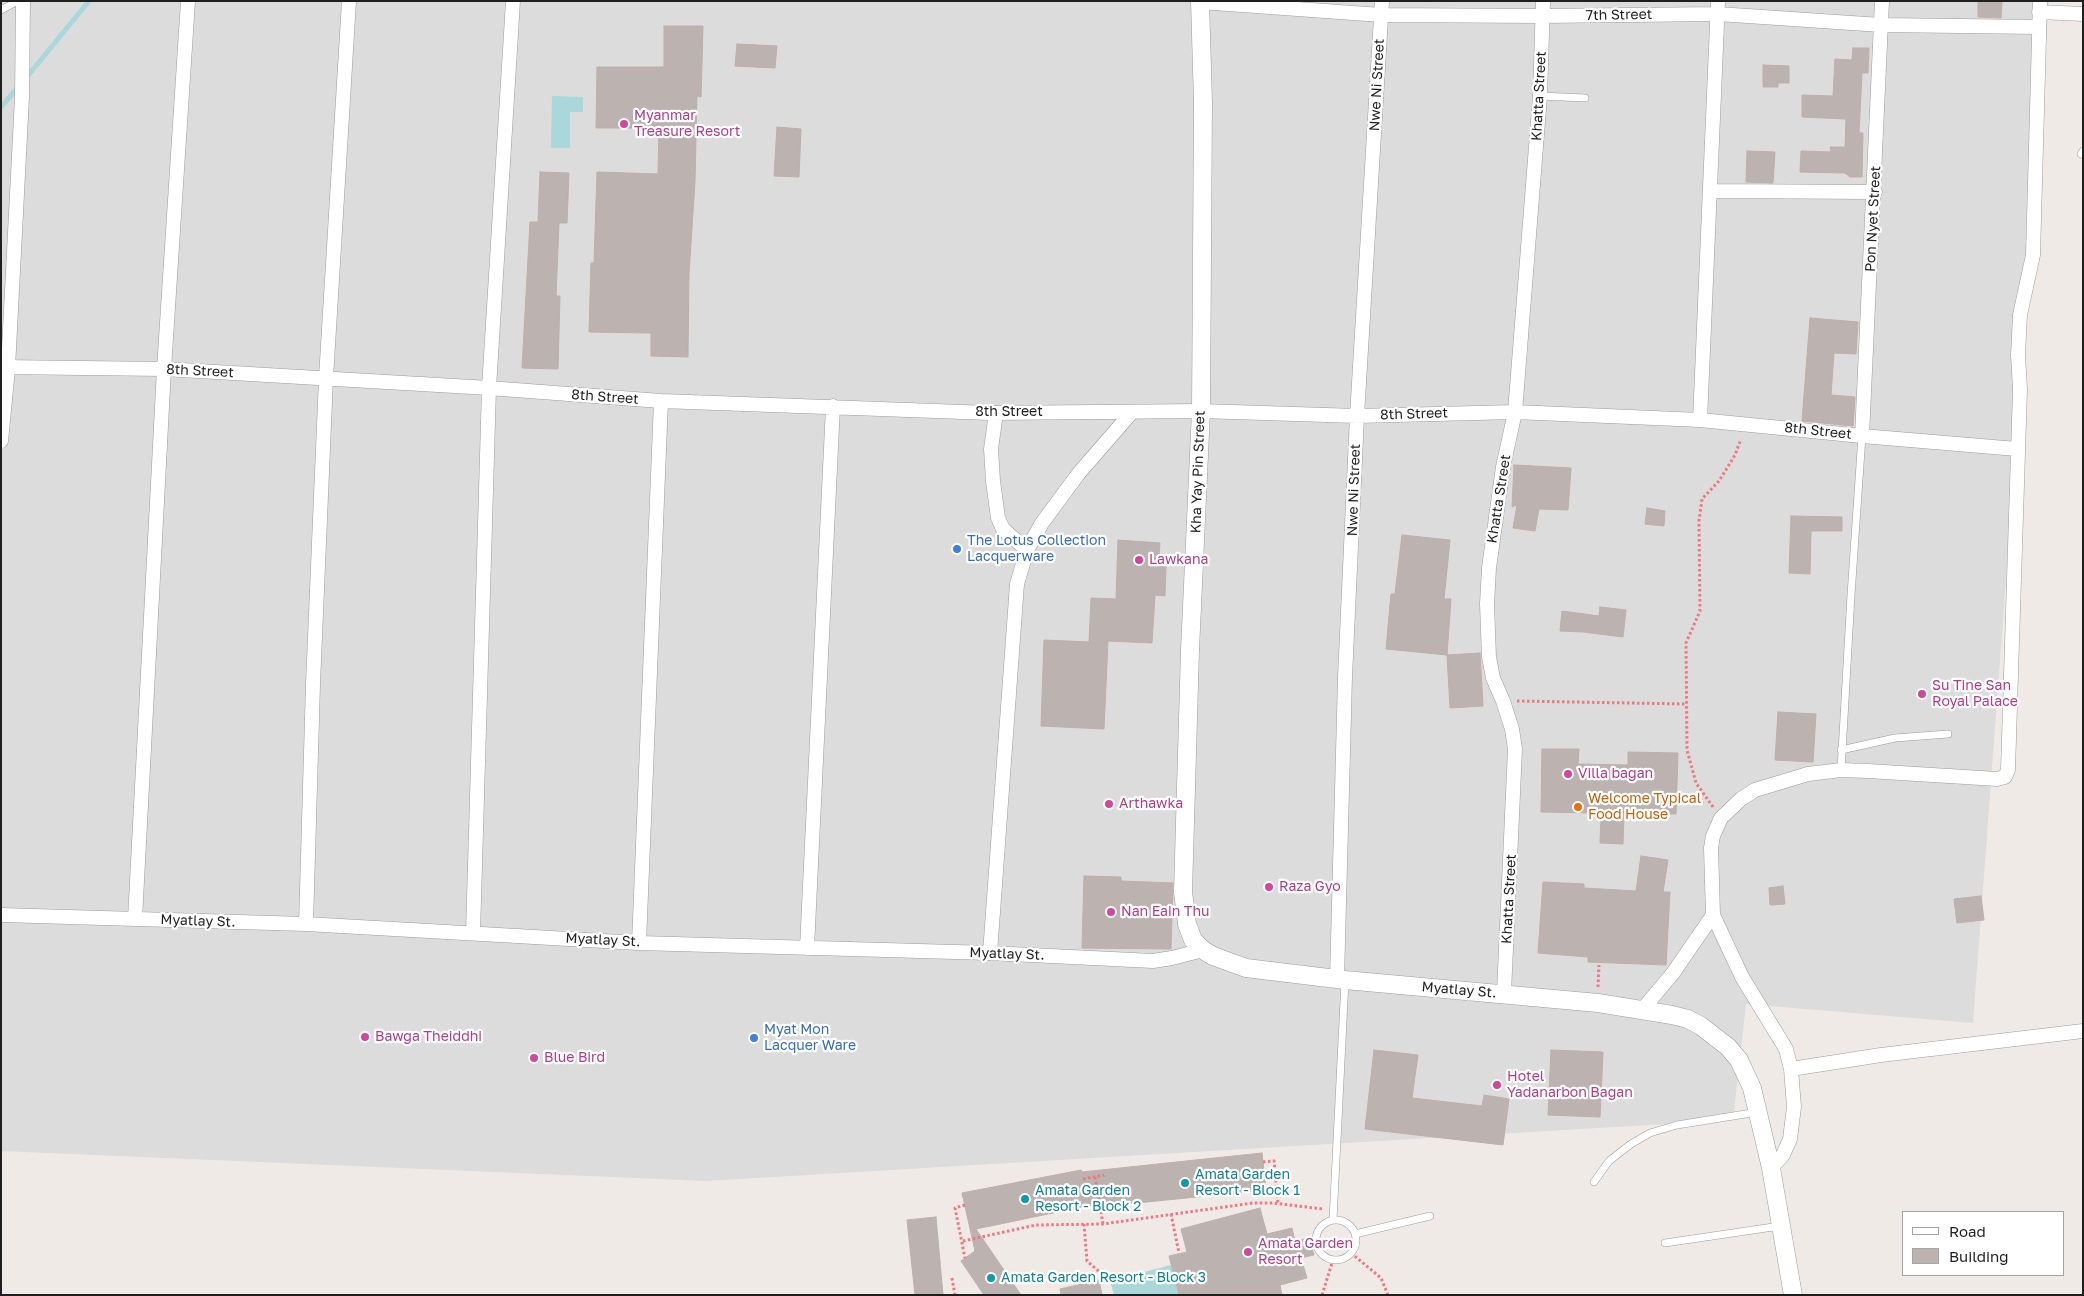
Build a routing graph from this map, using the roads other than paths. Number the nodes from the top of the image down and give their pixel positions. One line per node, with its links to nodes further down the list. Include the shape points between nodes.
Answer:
1 (18, 1): 12 (lane)
2 (23, 1): 21 (street, via 24,65)
3 (188, 1): 22 (street)
4 (349, 1): 23 (street)
5 (513, 1): 24 (street)
6 (1200, 1): 10 (street, 7th Street); 27 (street, Kha Yay Pin Street, via 1203,102)
7 (1543, 1): 14 (street, Khatta Street)
8 (1882, 1): 15 (street, Pon Nyet Street)
9 (2040, 6): 13 (street); 16 (street)
10 (1381, 8): 14 (street, 7th Street); 31 (street, Nwe Ni Street)
11 (1718, 8): 14 (street, 7th Street); 15 (street, 7th Street); 19 (street)
12 (1, 10)
13 (2083, 14)
14 (1542, 16): 17 (street, Khatta Street)
15 (1881, 25): 16 (street, 7th Street); 20 (street, Pon Nyet Street)
16 (2038, 27): 35 (street, via 2033,255 2020,315)
17 (1540, 96): 18 (lane); 29 (street, Khatta Street)
18 (1585, 98)
19 (1710, 191): 20 (street); 32 (street)
20 (1874, 192): 33 (street, Pon Nyet Street)
21 (4, 368): 22 (street, 8th Street); 34 (street)
22 (164, 369): 23 (street, 8th Street); 42 (street)
23 (326, 378): 24 (street, 8th Street); 43 (street)
24 (489, 388): 25 (street, 8th Street); 44 (street)
25 (661, 401): 26 (street, 8th Street); 45 (street)
26 (833, 406): 30 (street, 8th Street); 46 (street)
27 (1201, 411): 28 (street, 8th Street); 31 (street, 8th Street); 47 (street, Kha Yay Pin Street, via 1190,650 1184,892 1187,924 1193,940)
28 (1132, 412): 30 (street, 8th Street); 36 (street, via 1079,472)
29 (1515, 412): 31 (street, 8th Street); 32 (street, 8th Street); 51 (street, Khatta Street, via 1503,467 1486,604 1488,657 1512,729 1515,749)
30 (996, 413): 36 (street, via 992,449 998,518 1003,529)
31 (1357, 416): 50 (street, Nwe Ni Street, via 1345,677)
32 (1700, 420): 33 (street, 8th Street)
33 (1862, 436): 35 (street, 8th Street); 38 (lane)
34 (1, 441)
35 (2017, 448): 39 (street, via 2008,770 2005,776 1998,780)
36 (1027, 550): 48 (street, via 1017,584)
37 (1948, 734): 38 (lane, via 1895,738)
38 (1841, 750): 39 (lane)
39 (1841, 770): 41 (street, via 1808,774 1755,790 1721,818 1711,848)
40 (1, 915): 42 (street, Myatlay St.)
41 (1714, 915): 52 (street); 54 (street, via 1742,977 1786,1049)
42 (135, 919): 43 (street, Myatlay St.)
43 (306, 924): 44 (street, Myatlay St.)
44 (473, 933): 45 (street, Myatlay St.)
45 (639, 942): 46 (street, Myatlay St.)
46 (807, 948): 48 (street, Myatlay St.)
47 (1203, 950): 48 (street, Myatlay St., via 1153,961); 49 (street, Kha Yay Pin Street)
48 (990, 953)
49 (1246, 968): 50 (street, Myatlay St.)
50 (1341, 980): 51 (street, Myatlay St.); 59 (lane)
51 (1504, 994): 52 (street, Myatlay St.)
52 (1642, 1010): 55 (street, Myatlay St., via 1688,1019 1728,1047 1739,1060)
53 (2083, 1031): 54 (street)
54 (1791, 1069): 56 (street, via 1794,1107 1790,1139 1783,1155)
55 (1759, 1112): 56 (street, Myatlay St.); 57 (lane, via 1650,1133 1609,1161)
56 (1771, 1168): 60 (street, Myatlay St.)
57 (1594, 1182)
58 (1430, 1216): 61 (lane)
59 (1333, 1220): 61 (lane, via 1346,1223); 61 (lane, via 1321,1227 1316,1240 1321,1252 1333,1260 1340,1260 1351,1253)
60 (1781, 1226): 62 (lane); 63 (street, Myatlay St.)
61 (1355, 1234)
62 (1665, 1243)
63 (1793, 1295)

